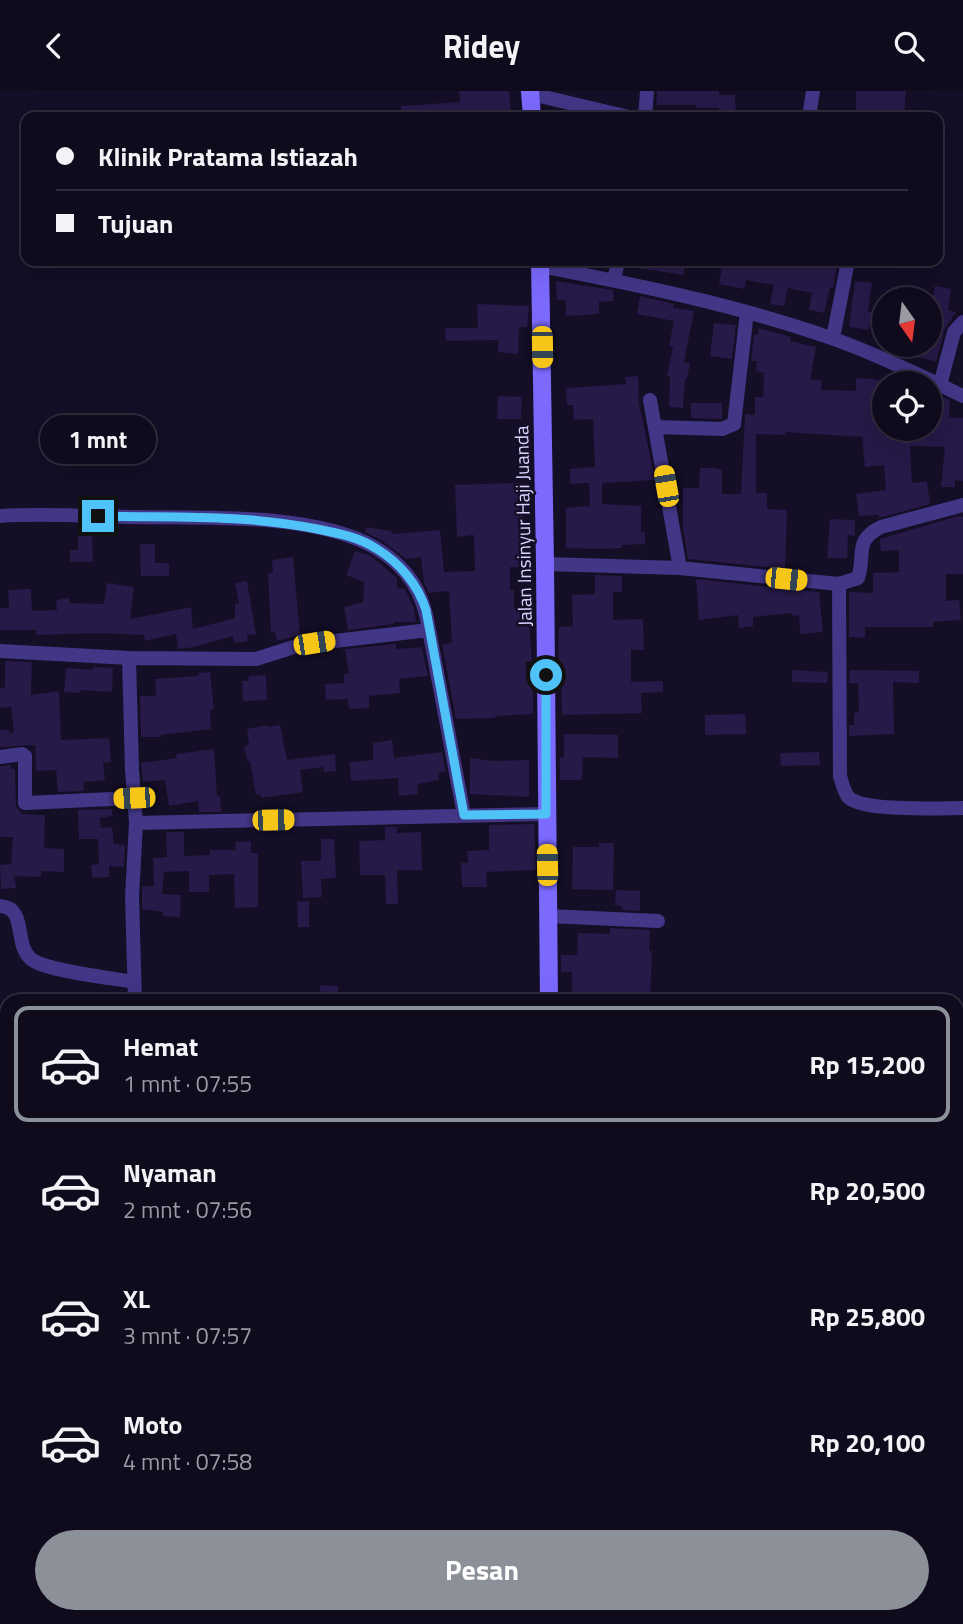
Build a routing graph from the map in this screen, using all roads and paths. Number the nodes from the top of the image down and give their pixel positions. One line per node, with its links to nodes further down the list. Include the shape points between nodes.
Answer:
1 (647, 91): 6 (street)
2 (813, 91): 7 (street)
3 (531, 93): 4 (main road); 5 (street)
4 (532, 112)
5 (609, 112)
6 (645, 112)
7 (810, 112)
8 (540, 266): 24 (main road, Jalan Insinyur Haji Juanda)
9 (553, 266): 12 (street)
10 (617, 266): 12 (street)
11 (847, 266): 15 (street)
12 (614, 280): 13 (street)
13 (747, 312): 15 (street); 21 (street, via 734,424 722,429)
14 (963, 322): 17 (street, via 954,332)
15 (833, 338): 16 (street)
16 (908, 371)
17 (942, 377)
18 (942, 386): 19 (street)
19 (963, 396)
20 (650, 400): 21 (street)
21 (656, 427): 25 (street)
22 (963, 505): 26 (street, via 870,532 860,549 858,578)
23 (0, 516): 27 (street, via 221,518 289,523 336,533 378,549 396,564 421,593)
24 (545, 564): 25 (street); 33 (main road, Jalan Insinyur Haji Juanda)
25 (680, 568): 26 (street)
26 (839, 584): 32 (street, via 840,776 845,791 849,798 868,806)
27 (429, 630): 29 (street, via 300,645 256,659); 34 (street)
28 (0, 651): 29 (street)
29 (129, 659): 31 (street)
30 (0, 757): 31 (street, via 25,756 24,803)
31 (134, 798): 35 (street)
32 (963, 808)
33 (546, 814): 34 (street); 37 (main road, Jalan Insinyur Haji Juanda)
34 (464, 815): 35 (street)
35 (136, 823): 39 (street)
36 (0, 906): 39 (street, via 17,916 26,953 40,964)
37 (548, 916): 38 (street); 41 (main road, Jalan Insinyur Haji Juanda)
38 (658, 921)
39 (134, 982): 40 (street)
40 (135, 994)
41 (548, 994)

